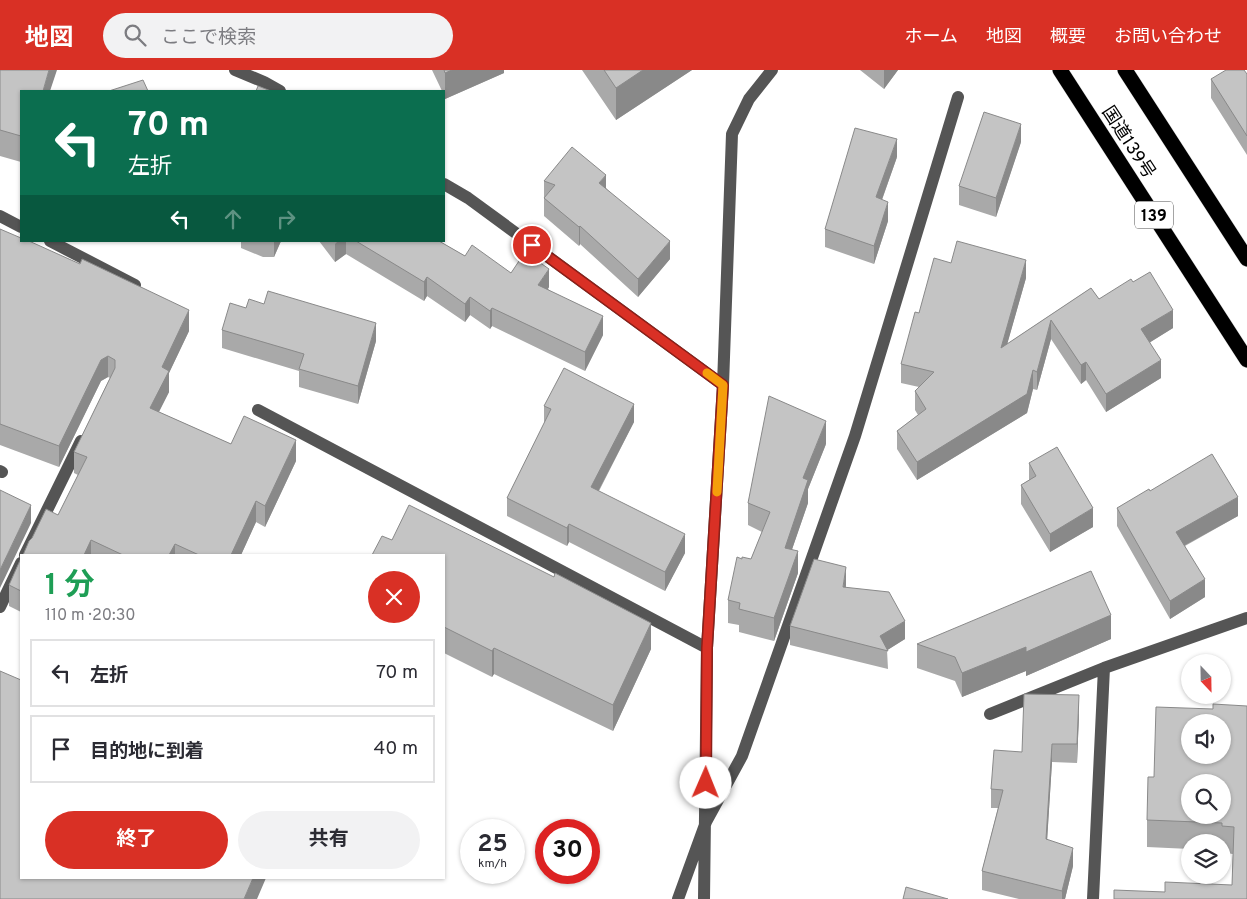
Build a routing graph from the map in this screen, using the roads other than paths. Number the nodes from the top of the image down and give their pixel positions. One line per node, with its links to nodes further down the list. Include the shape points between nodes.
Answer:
1 (235, 70): 5 (street)
2 (772, 70): 14 (street, via 749,99 732,134)
3 (1060, 70): 13 (highway, 国道139号 / 139)
4 (1125, 70): 11 (highway, 国道139号)
5 (278, 90)
6 (958, 97): 24 (street, via 855,436 742,756)
7 (445, 185): 14 (street, via 468,198)
8 (0, 216): 9 (street)
9 (20, 226)
10 (52, 242): 12 (street)
11 (1247, 259)
12 (135, 285)
13 (1247, 360)
14 (723, 385): 21 (street)
15 (258, 410): 21 (street)
16 (86, 429): 17 (street)
17 (25, 554)
18 (20, 565): 19 (street)
19 (0, 607)
20 (1247, 618): 22 (street)
21 (707, 648): 24 (street)
22 (1104, 668): 23 (street); 27 (street)
23 (990, 714)
24 (706, 822): 25 (street); 26 (street)
25 (678, 899)
26 (704, 899)
27 (1093, 899)

